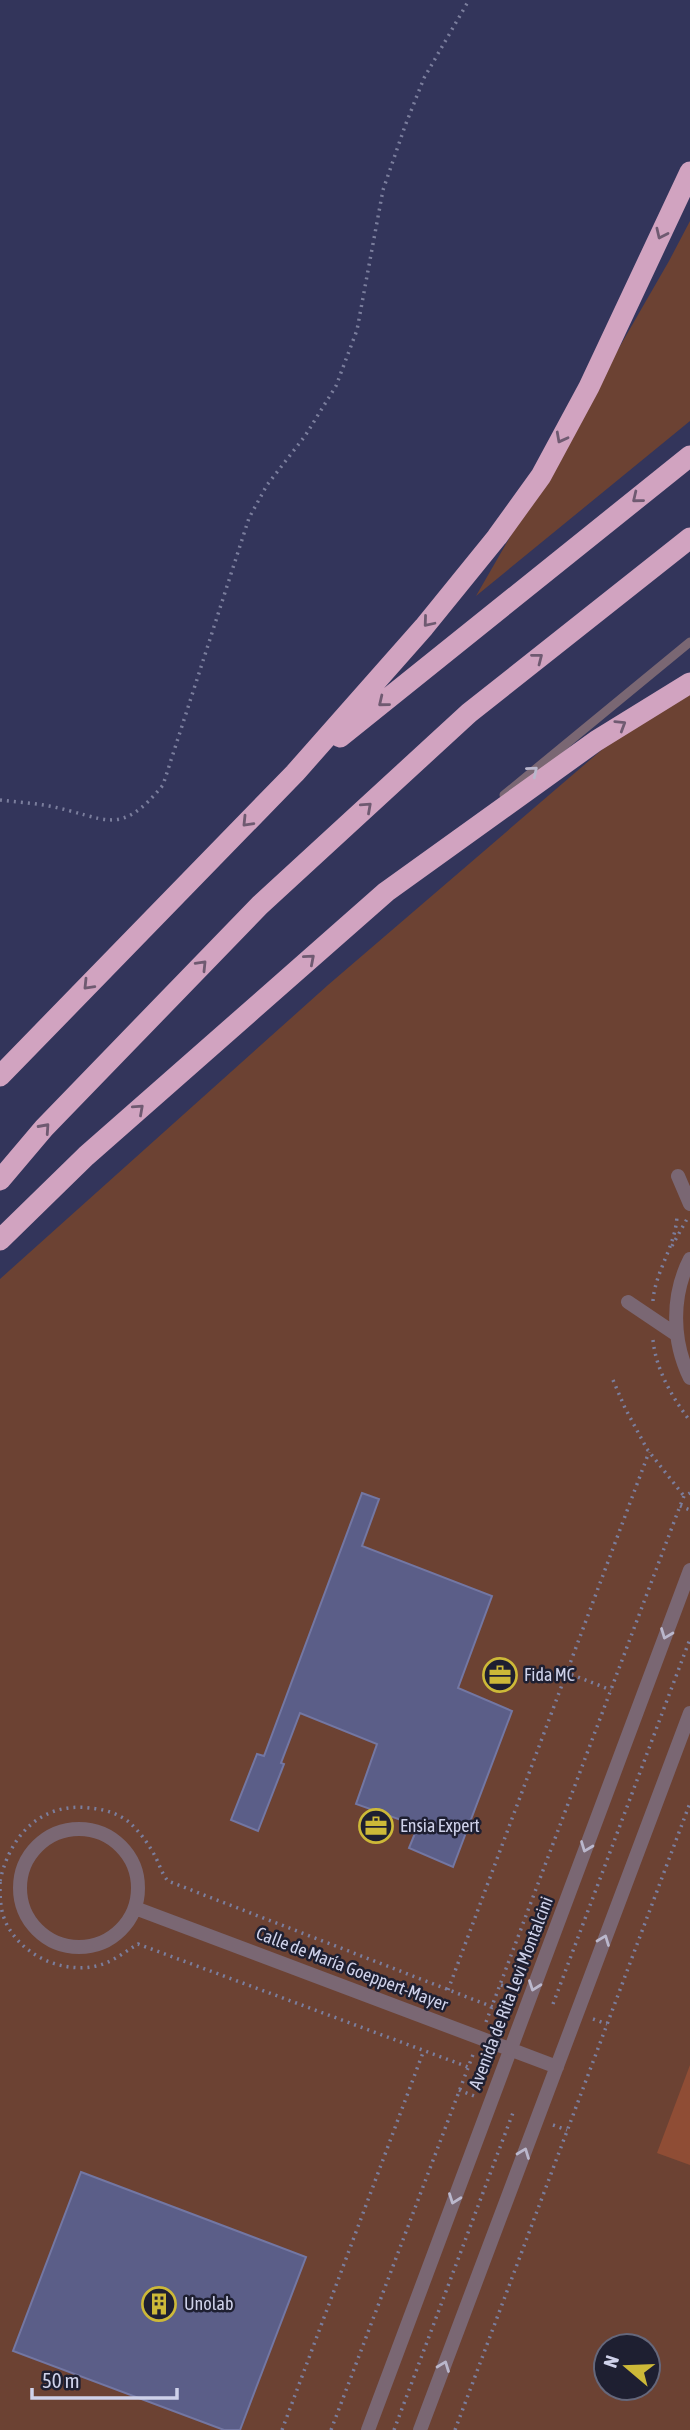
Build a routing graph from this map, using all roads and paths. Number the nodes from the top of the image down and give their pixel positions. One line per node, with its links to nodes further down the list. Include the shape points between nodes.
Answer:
1 (469, 0): 8 (path, via 424,78 405,126 383,190 357,330 336,386 249,518 163,785 138,811 114,821)
2 (690, 172): 7 (highway, one-way to 7, via 589,387 541,476 424,626)
3 (690, 456): 7 (highway, one-way to 7)
4 (690, 538): 12 (highway, one-way to 4, via 44,1128 270,896 469,713)
5 (690, 642): 9 (lane, one-way to 5)
6 (690, 682): 9 (highway, one-way to 6, via 596,741)
7 (295, 773): 10 (highway, one-way to 10)
8 (0, 800)
9 (386, 892): 15 (highway, one-way to 9, via 86,1156)
10 (0, 1076)
11 (678, 1176): 13 (street)
12 (0, 1180)
13 (682, 1204): 16 (path)
14 (690, 1214): 16 (path)
15 (0, 1240)
16 (666, 1256): 19 (path, via 654,1287)
17 (690, 1259): 20 (street, via 677,1298)
18 (628, 1302): 19 (street)
19 (652, 1317): 20 (street); 23 (path, via 655,1356)
20 (677, 1335): 21 (street)
21 (690, 1378)
22 (613, 1380): 24 (path)
23 (690, 1421)
24 (649, 1452): 26 (path); 31 (path)
25 (690, 1493): 26 (path)
26 (684, 1496): 27 (path)
27 (680, 1506): 28 (path); 32 (path)
28 (690, 1510)
29 (690, 1570): 39 (street, Avenida de Rita Levi Montalcini, one-way to 39)
30 (690, 1639): 40 (path)
31 (565, 1672): 32 (path); 38 (path)
32 (611, 1690): 37 (path)
33 (690, 1713): 43 (street, one-way to 33)
34 (690, 1804): 44 (path)
35 (0, 1882): 38 (path, via 19,1835 33,1822 47,1812 66,1808 101,1809 130,1823 168,1881); 47 (path, via 3,1916 14,1936 28,1950 57,1965 100,1965 138,1944)
36 (135, 1908): 36 (street, via 138,1885 132,1863 119,1844 99,1833 76,1830 54,1835 36,1849 24,1869 21,1891 27,1914 40,1932 60,1944 83,1947 104,1941 123,1927); 45 (street, Calle de María Goeppert-Mayer)
37 (501, 1984): 39 (path); 41 (path)
38 (448, 1990): 41 (path)
39 (530, 1996): 40 (path); 46 (street, Avenida de Rita Levi Montalcini)
40 (553, 2004): 43 (path)
41 (492, 2007): 42 (path); 45 (path)
42 (498, 2009)
43 (577, 2013): 44 (path); 49 (street)
44 (607, 2024): 53 (path)
45 (481, 2038): 46 (street, Calle de María Goeppert-Mayer); 48 (path)
46 (510, 2049): 49 (street, Calle de María Goeppert-Mayer); 51 (street, Avenida de Rita Levi Montalcini)
47 (424, 2050): 48 (path); 54 (path)
48 (468, 2067): 50 (path)
49 (556, 2067): 52 (street)
50 (459, 2090): 51 (path); 55 (path)
51 (490, 2102): 56 (street, Avenida de Rita Levi Montalcini, one-way to 56)
52 (537, 2119): 53 (path); 57 (path, via 513,2110); 58 (street, one-way to 52)
53 (567, 2130): 59 (path)
54 (282, 2430)
55 (331, 2430)
56 (368, 2430)
57 (394, 2430)
58 (420, 2430)
59 (455, 2430)

